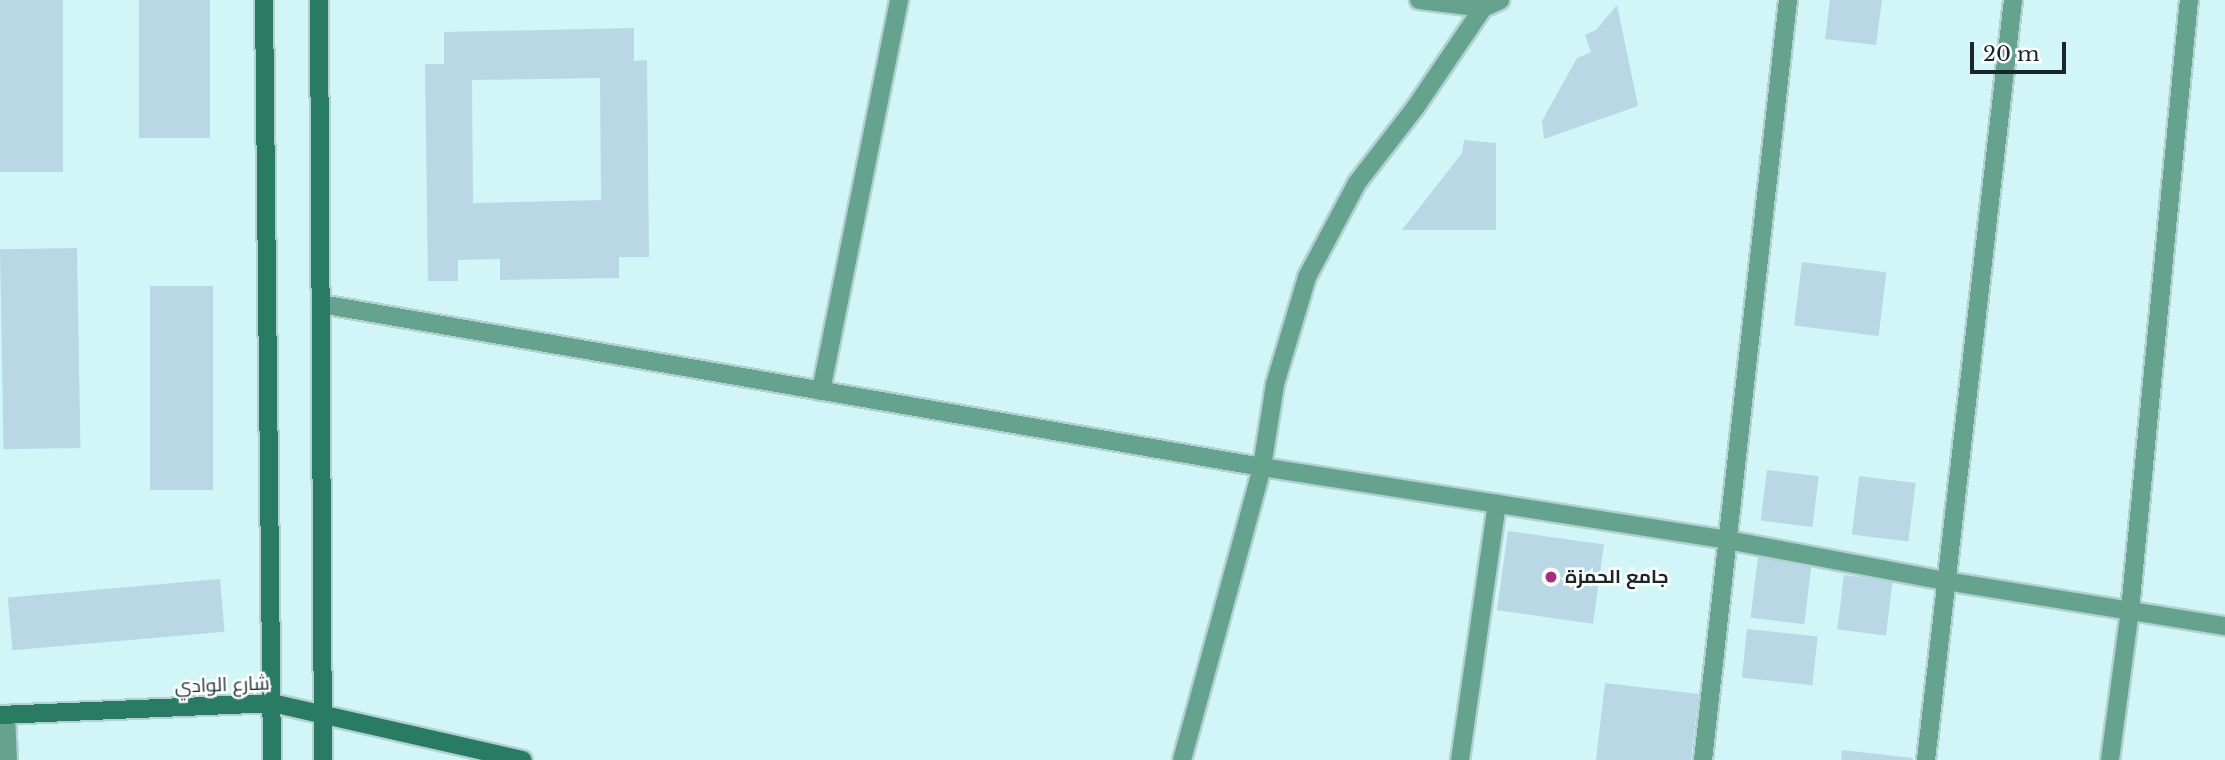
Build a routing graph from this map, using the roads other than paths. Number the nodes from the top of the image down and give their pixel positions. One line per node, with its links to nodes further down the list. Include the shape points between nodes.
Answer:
1 (264, 0): 19 (main road)
2 (319, 0): 11 (main road)
3 (899, 0): 12 (street)
4 (1419, 0): 9 (street)
5 (1500, 0): 10 (street)
6 (1788, 0): 15 (street)
7 (2013, 0): 16 (street)
8 (2189, 0): 17 (street)
9 (1438, 1): 10 (street)
10 (1483, 8): 13 (street, via 1357,183 1307,277 1275,384)
11 (321, 304): 12 (street); 21 (main road)
12 (821, 391): 13 (street)
13 (1262, 467): 14 (street); 26 (street)
14 (1496, 504): 15 (street); 27 (street)
15 (1728, 540): 16 (street); 28 (street)
16 (1946, 581): 17 (street); 29 (street)
17 (2130, 610): 18 (street); 30 (street)
18 (2225, 626)
19 (272, 703): 20 (main road, شارع الوادي); 21 (main road, شارع الوادي); 23 (main road)
20 (3, 715): 22 (street)
21 (323, 715): 24 (main road); 25 (main road, شارع الوادي)
22 (8, 760)
23 (272, 760)
24 (323, 760)
25 (523, 760)
26 (1182, 760)
27 (1460, 760)
28 (1703, 760)
29 (1926, 760)
30 (2110, 760)

